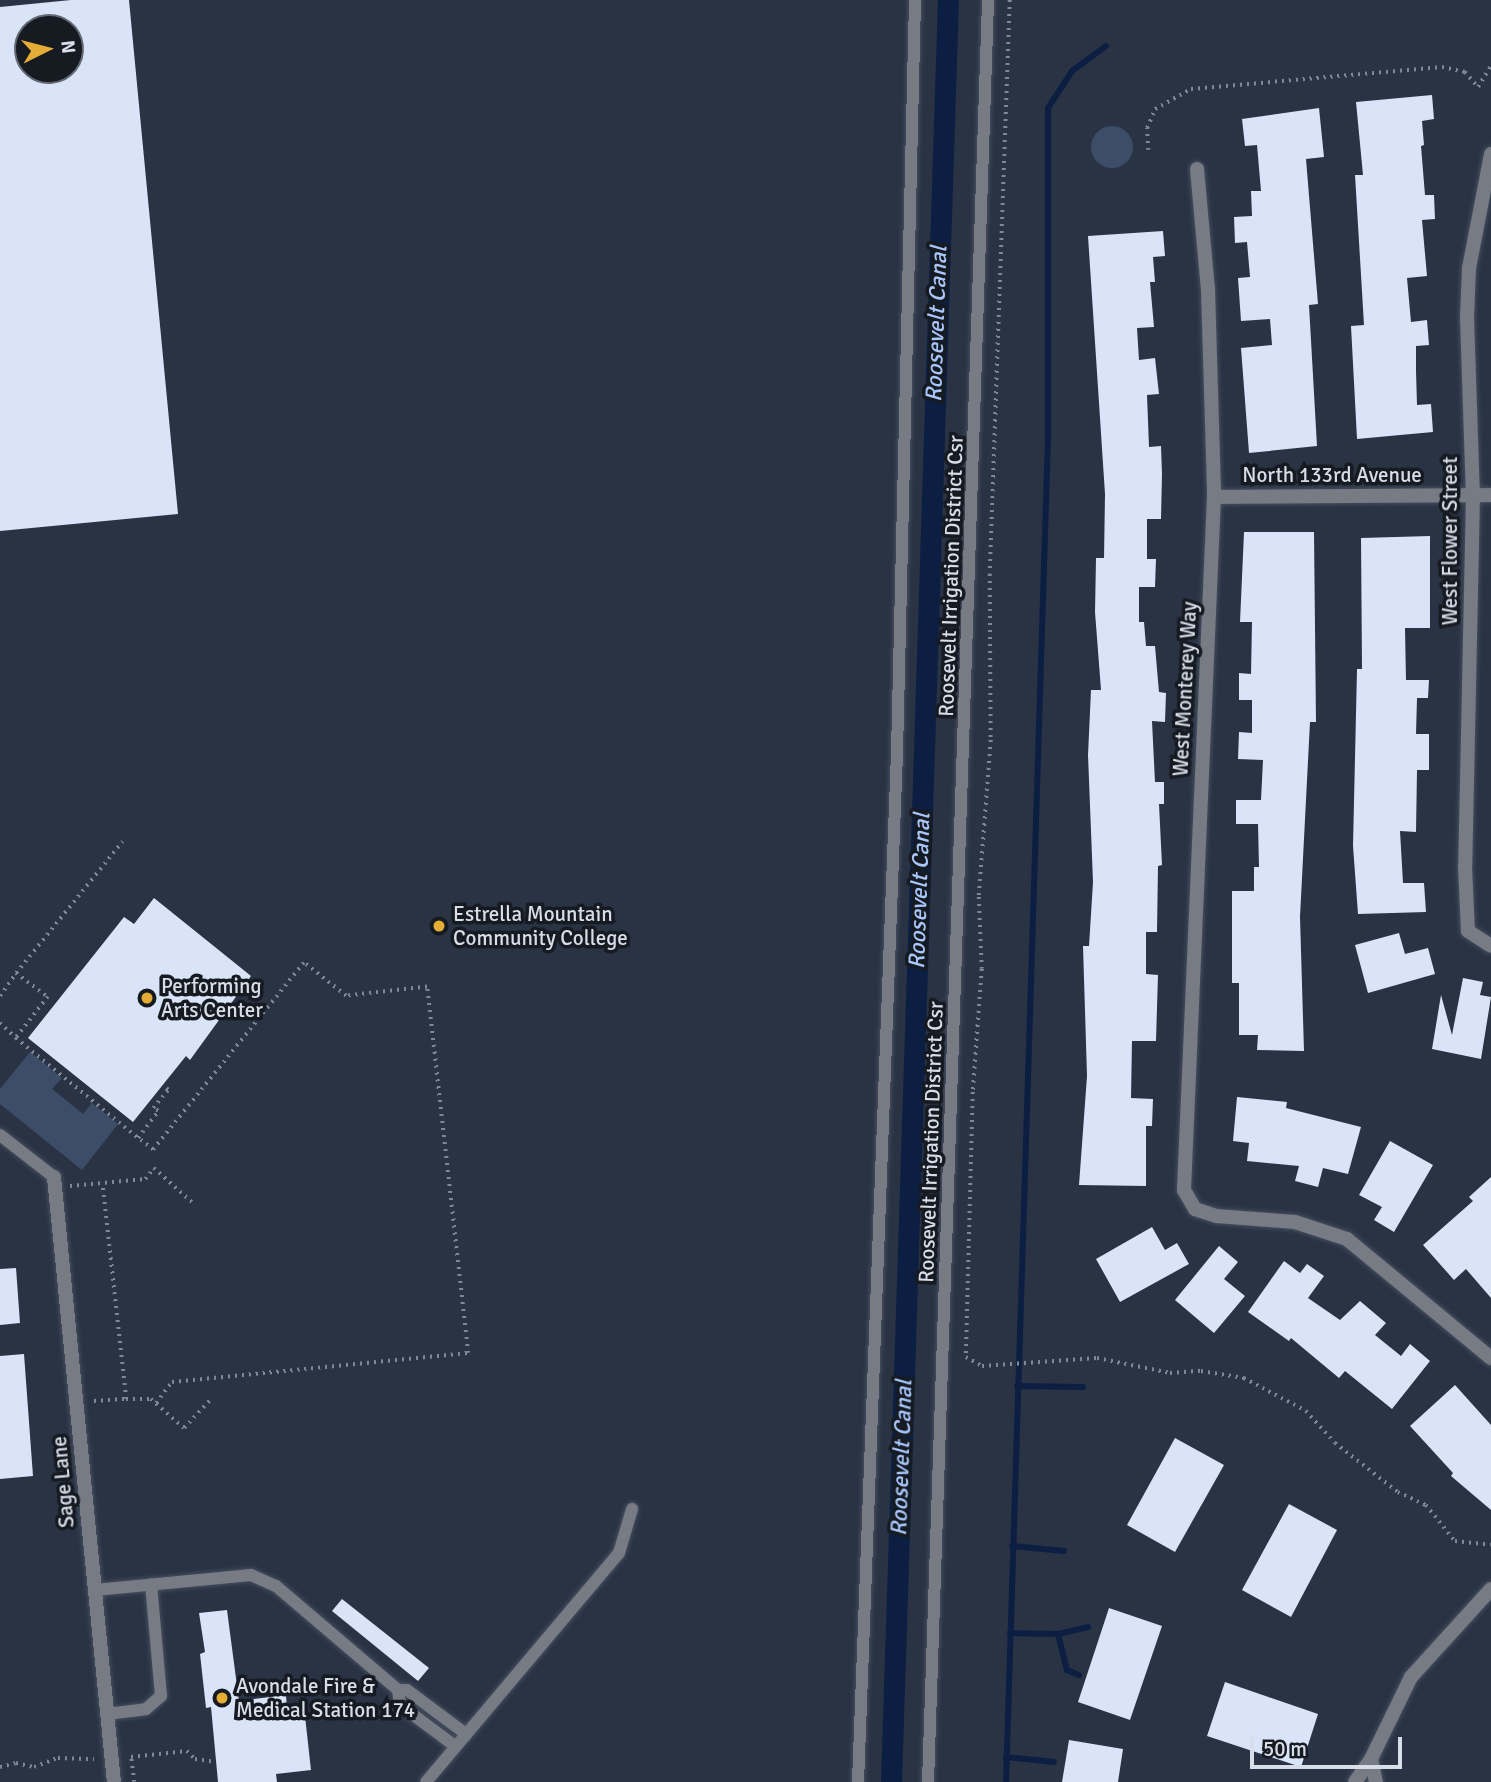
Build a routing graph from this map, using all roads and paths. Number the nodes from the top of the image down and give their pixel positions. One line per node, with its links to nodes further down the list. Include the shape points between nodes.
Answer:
1 (915, 0): 45 (lane, via 897,753)
2 (988, 0): 46 (lane, Roosevelt Irrigation District Csr)
3 (1010, 0): 29 (path, via 990,574 991,740 979,897 982,969 973,1092 965,1357 982,1366 1097,1358 1170,1373 1201,1371 1244,1378 1306,1411 1335,1443 1398,1492 1426,1505 1455,1541)
4 (1491, 65): 5 (path, via 1478,87 1465,72 1442,66 1191,89 1155,109 1147,128)
5 (1148, 150)
6 (1491, 154): 8 (street, West Flower Street, via 1468,280)
7 (1197, 169): 10 (street, West Monterey Way, via 1208,289)
8 (1473, 495): 9 (street, North 133rd Avenue); 10 (street, North 133rd Avenue); 12 (street, West Flower Street, via 1465,866 1468,931)
9 (1491, 495)
10 (1214, 497): 23 (street, West Monterey Way, via 1184,1190 1195,1209 1216,1216 1295,1222 1347,1239)
11 (122, 842): 13 (path)
12 (1491, 946)
13 (16, 973): 14 (path); 16 (path, via 48,998)
14 (0, 996)
15 (0, 1023): 16 (path)
16 (16, 1038): 19 (path)
17 (163, 1085): 19 (path, via 168,1090)
18 (0, 1135): 20 (lane)
19 (138, 1138): 26 (path, via 153,1150 304,963 346,996 427,987 468,1353 172,1382)
20 (54, 1182): 21 (path); 27 (street, Sage Lane)
21 (102, 1183): 22 (path, via 145,1179 154,1168); 25 (path)
22 (193, 1203)
23 (1489, 1352)
24 (212, 1398): 26 (path, via 184,1428)
25 (126, 1399): 26 (path); 27 (path)
26 (156, 1403)
27 (77, 1404): 32 (street, Sage Lane)
28 (632, 1509): 35 (lane, via 619,1553)
29 (1491, 1545)
30 (151, 1584): 32 (lane); 33 (lane, via 255,1576 276,1586); 34 (lane, via 162,1696 146,1709)
31 (1491, 1588): 38 (street, via 1411,1678)
32 (94, 1590): 34 (street, Sage Lane)
33 (398, 1690): 35 (lane, via 407,1690); 36 (lane, via 400,1705)
34 (107, 1714): 39 (street, Sage Lane)
35 (466, 1734): 36 (lane)
36 (455, 1746): 44 (lane)
37 (131, 1757): 39 (path); 40 (path, via 187,1751 195,1759); 43 (path)
38 (1371, 1759): 47 (street); 48 (street)
39 (111, 1760): 41 (path, via 58,1758 34,1768 16,1763); 42 (street, Sage Lane)
40 (216, 1762)
41 (0, 1767)
42 (114, 1782)
43 (134, 1782)
44 (426, 1782)
45 (858, 1782)
46 (928, 1782)
47 (1354, 1782)
48 (1376, 1782)

